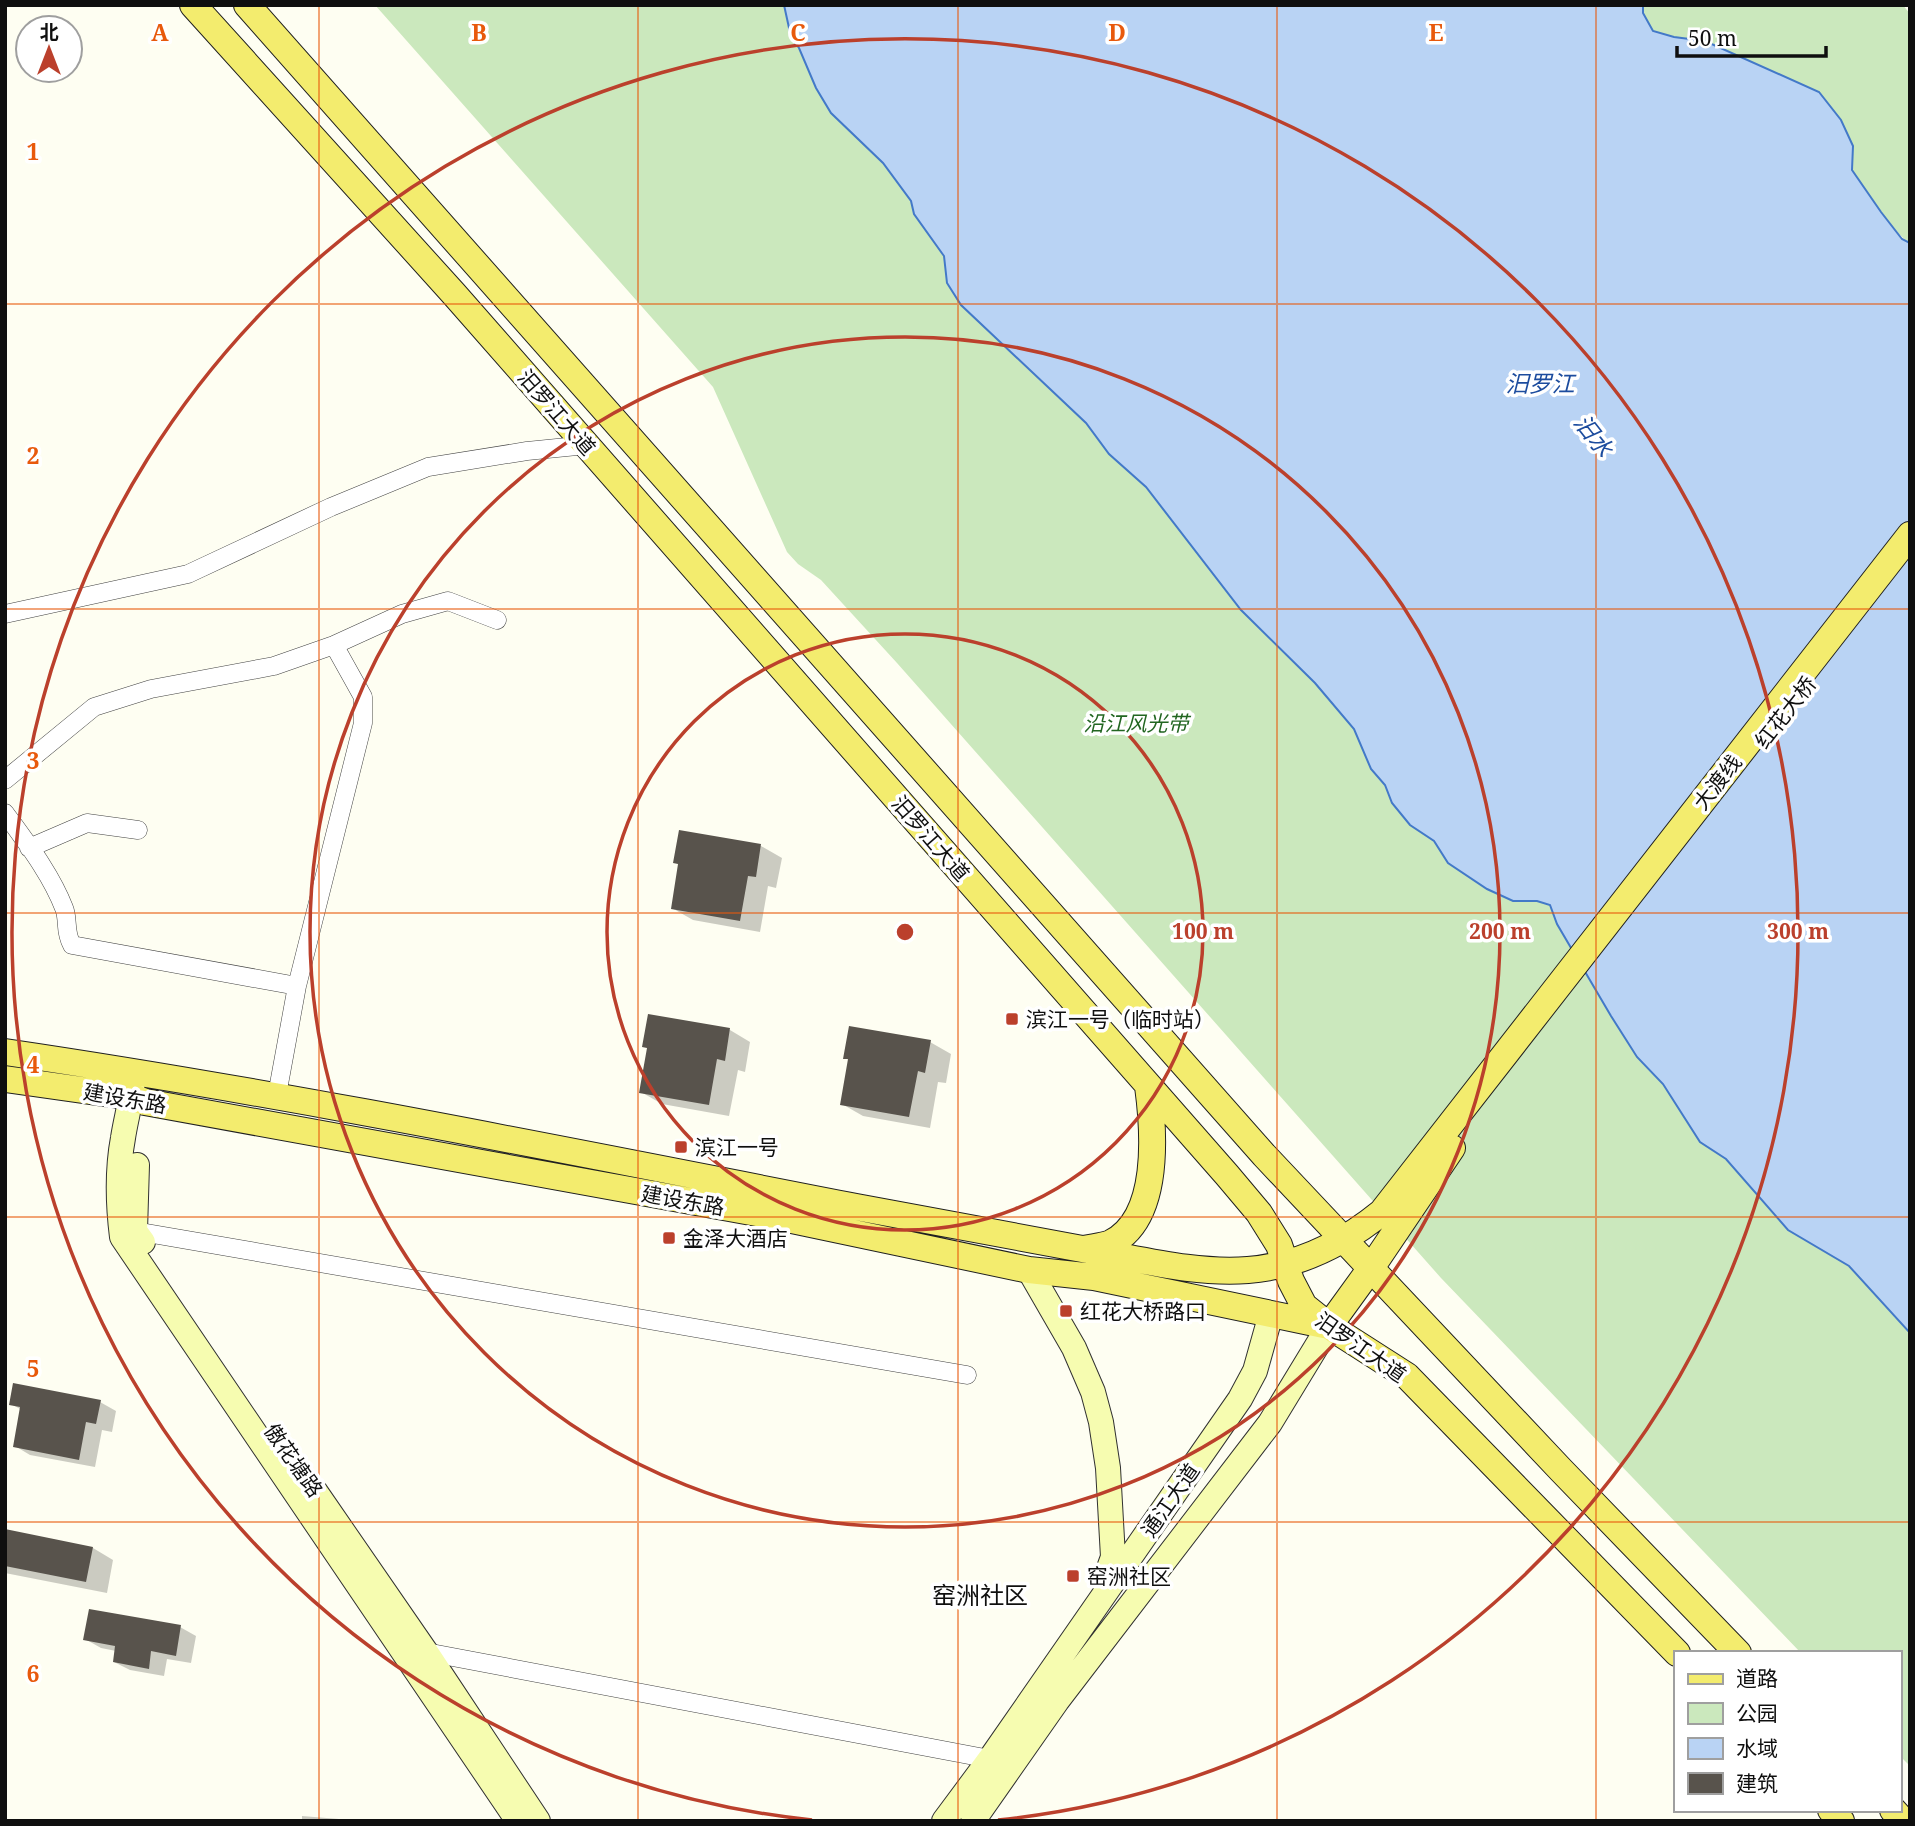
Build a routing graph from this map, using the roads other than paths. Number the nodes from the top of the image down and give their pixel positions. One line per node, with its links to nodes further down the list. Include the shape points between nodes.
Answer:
1 (193, 5): 3 (main road, 汨罗江大道)
2 (247, 5): 22 (main road, 汨罗江大道, via 1254,1144)
3 (587, 445): 6 (street, via 428,467 188,574); 18 (main road, 汨罗江大道)
4 (1910, 535): 14 (main road, 大渡线)
5 (1910, 554): 14 (main road, 红花大桥)
6 (5, 614)
7 (497, 620): 8 (street, via 448,601 401,614)
8 (334, 645): 9 (street, via 274,666 151,688 94,707); 13 (street, via 363,697 363,723)
9 (5, 780)
10 (5, 813): 12 (street)
11 (138, 830): 12 (street, via 87,823)
12 (29, 848): 13 (street, via 65,910 72,945)
13 (297, 986): 19 (street)
14 (1526, 1032): 22 (main road, 建设东路, via 1382,1212); 25 (main road)
15 (5, 1052): 16 (main road, 建设东路)
16 (142, 1073): 19 (main road, 建设东路); 20 (street)
17 (5, 1079): 20 (main road, 建设东路)
18 (1148, 1086): 23 (main road, via 1153,1138 1140,1211 1129,1228 1111,1242); 24 (main road, 汨罗江大道, via 1259,1213)
19 (278, 1096): 23 (main road, 建设东路)
20 (139, 1100): 21 (street); 26 (main road, 建设东路, via 773,1216); 35 (street, via 122,1140 118,1208 122,1237)
21 (135, 1231): 29 (street); 31 (street, 傲花塘路)
22 (1344, 1239): 24 (main road, 建设东路); 25 (main road, 汨罗江大道)
23 (1083, 1249): 24 (main road, 建设东路, via 1209,1270)
24 (1286, 1264): 27 (main road, 通江大道, via 1275,1286); 28 (main road, 汨罗江大道, via 1304,1306)
25 (1371, 1268): 28 (main road); 33 (main road, 汨罗江大道)
26 (1029, 1270): 27 (main road, 建设东路, via 1094,1277); 30 (street, via 1074,1348 1101,1422 1113,1557)
27 (1271, 1314): 28 (main road, 建设东路); 30 (street, 通江大道, via 1255,1371 1240,1399)
28 (1329, 1326): 32 (main road, 汨罗江大道, via 1407,1377); 34 (street, 通江大道, via 1270,1423 1057,1701)
29 (967, 1376)
30 (1095, 1607): 34 (street, 通江大道)
31 (426, 1651): 34 (street); 36 (street, 傲花塘路)
32 (1675, 1651)
33 (1736, 1651)
34 (999, 1765): 37 (street, 通江大道); 38 (street, 通江大道)
35 (518, 1821)
36 (538, 1821)
37 (944, 1821)
38 (972, 1821)

